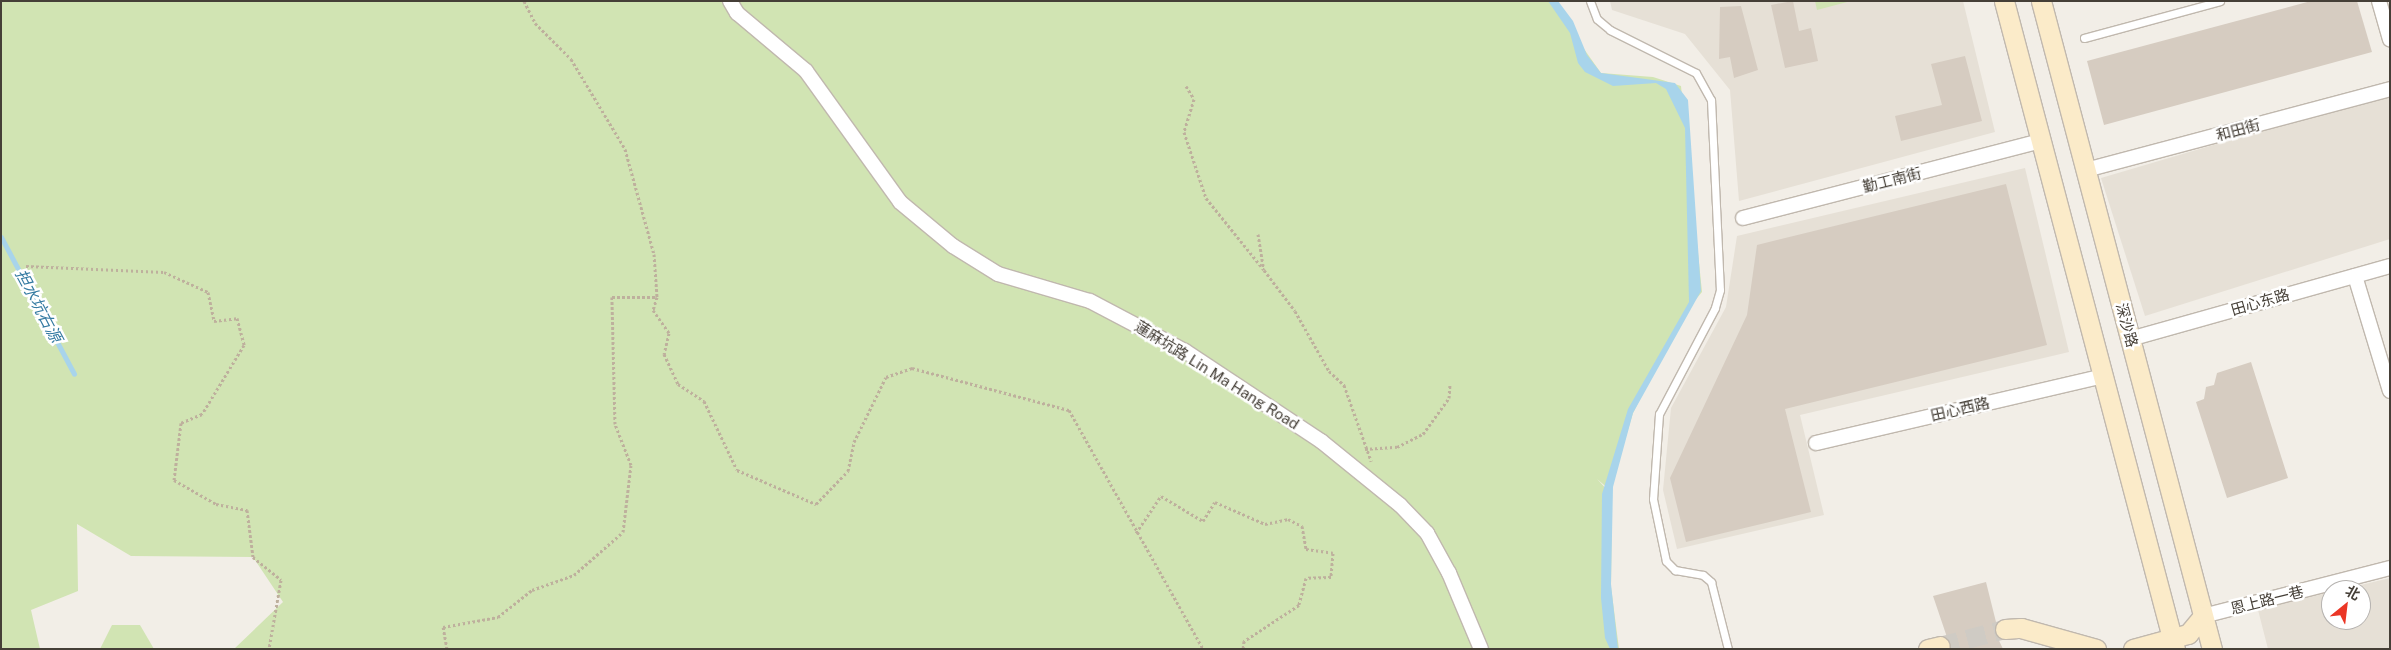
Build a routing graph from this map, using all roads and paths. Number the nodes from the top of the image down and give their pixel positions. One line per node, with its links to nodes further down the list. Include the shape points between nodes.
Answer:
1 (524, 1): 20 (path, via 534,23 571,59 625,149 652,244)
2 (730, 1): 37 (street, 蓮麻坑路 Lin Ma Hang Road, via 737,13 806,71 900,202 953,246 998,274 1090,301 1177,347 1321,441 1400,505 1426,534 1449,573)
3 (1590, 1): 38 (lane, via 1597,19 1610,30 1696,73 1711,100 1720,290 1715,308 1659,414 1653,498 1666,561 1675,570 1703,575 1712,582)
4 (2004, 1): 12 (main road)
5 (2041, 1): 13 (main road, 深沙路)
6 (2219, 1): 8 (lane)
7 (2379, 1): 9 (street)
8 (2084, 38)
9 (2390, 39)
10 (1186, 86): 18 (path, via 1194,99 1184,132 1206,198 1246,253)
11 (2390, 88): 13 (street, 和田街)
12 (2041, 142): 14 (street, 勤工南街); 22 (main road)
13 (2086, 170): 21 (main road, 深沙路)
14 (1743, 218)
15 (1258, 234): 18 (path)
16 (26, 266): 33 (path, via 164,272 208,292 214,321 237,318 244,345 202,414 181,423 174,480 216,504 247,510 253,557 281,580)
17 (2390, 266): 19 (street, 田心东路)
18 (1264, 270): 26 (path, via 1296,311 1329,371 1344,386)
19 (2355, 276): 21 (street, 田心东路); 24 (street)
20 (658, 297): 28 (path, via 654,310 669,333 664,354 678,384 704,401 737,470 816,504 848,471 854,442 886,377 912,368 1069,410); 34 (path, via 612,297 614,424 632,465 623,532 574,576 532,590 498,616 443,627)
21 (2130, 339): 30 (main road, 深沙路)
22 (2103, 376): 25 (street, 田心西路); 32 (main road)
23 (1450, 385): 26 (path, via 1449,398 1423,434 1397,447)
24 (2390, 390)
25 (1816, 443)
26 (1365, 450): 27 (path)
27 (1376, 468)
28 (1136, 533): 35 (path); 36 (path, via 1161,496 1203,521 1215,502 1265,524 1288,519 1302,526 1306,549 1333,553 1331,577 1306,578 1299,605 1244,640)
29 (2390, 568): 30 (street, 恩上路一巷)
30 (2203, 616): 32 (main road, via 2194,631); 41 (main road, 深沙路)
31 (2006, 629): 39 (main road, via 2021,628)
32 (2173, 644): 40 (main road)
33 (269, 649)
34 (447, 649)
35 (1203, 649)
36 (1243, 649)
37 (1481, 649)
38 (1728, 649)
39 (2096, 649)
40 (2133, 649)
41 (2212, 649)

